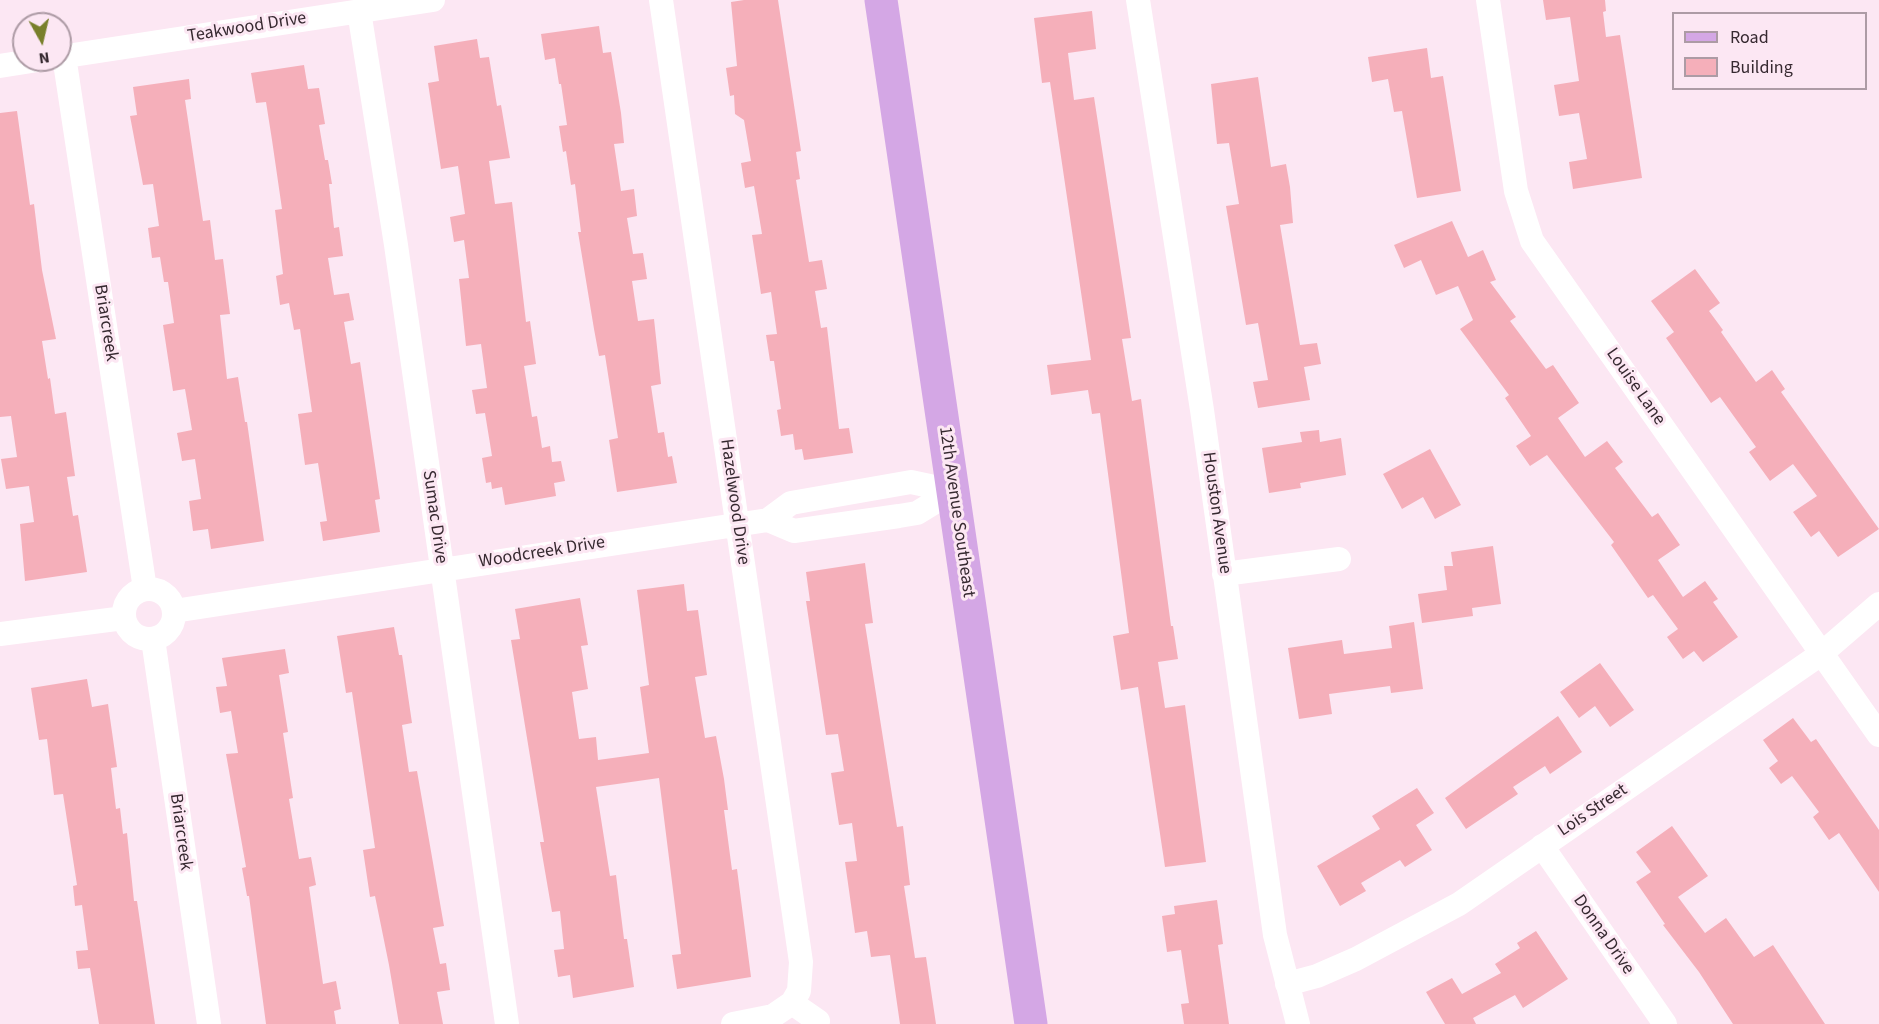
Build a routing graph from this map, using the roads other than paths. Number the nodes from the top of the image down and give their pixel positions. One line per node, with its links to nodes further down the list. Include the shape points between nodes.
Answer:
1 (433, 0): 6 (street, Teakwood Drive)
2 (661, 0): 11 (street, Hazelwood Drive)
3 (881, 0): 9 (main road, 12th Avenue Southeast)
4 (1138, 0): 14 (street, Houston Avenue)
5 (1488, 0): 21 (street, Louise Lane, via 1516,191 1532,241)
6 (359, 11): 7 (street, Teakwood Drive); 13 (street, Sumac Drive)
7 (72, 54)
8 (64, 72): 15 (street, Briarcreek)
9 (953, 490): 10 (street, Woodcreek Drive, via 911,482 791,503); 10 (street, Woodcreek Drive, via 917,513 899,516 794,531); 30 (main road, 12th Avenue Southeast)
10 (768, 520): 11 (street, Woodcreek Drive)
11 (738, 524): 13 (street, Woodcreek Drive); 25 (street, Hazelwood Drive, via 801,962 799,991)
12 (1339, 559): 14 (street)
13 (441, 568): 17 (street, Woodcreek Drive); 28 (street, Sumac Drive)
14 (1224, 574): 24 (street, Houston Avenue, via 1274,924)
15 (145, 589): 17 (street, via 166,595); 18 (street, via 130,598)
16 (1879, 604): 21 (street, Lois Street)
17 (174, 611): 20 (street, via 169,631)
18 (124, 618): 19 (street); 20 (street, via 133,633)
19 (0, 634)
20 (153, 639): 27 (street, Briarcreek)
21 (1821, 654): 22 (street, Louise Lane); 23 (street, Lois Street)
22 (1879, 735)
23 (1542, 846): 24 (street, Lois Street, via 1459,904 1403,935 1317,976); 32 (street, Donna Drive)
24 (1287, 984): 31 (street, Houston Avenue)
25 (792, 1003): 26 (street); 29 (street, via 773,1016)
26 (818, 1020)
27 (209, 1024)
28 (507, 1024)
29 (733, 1024)
30 (1031, 1024)
31 (1298, 1024)
32 (1665, 1024)

